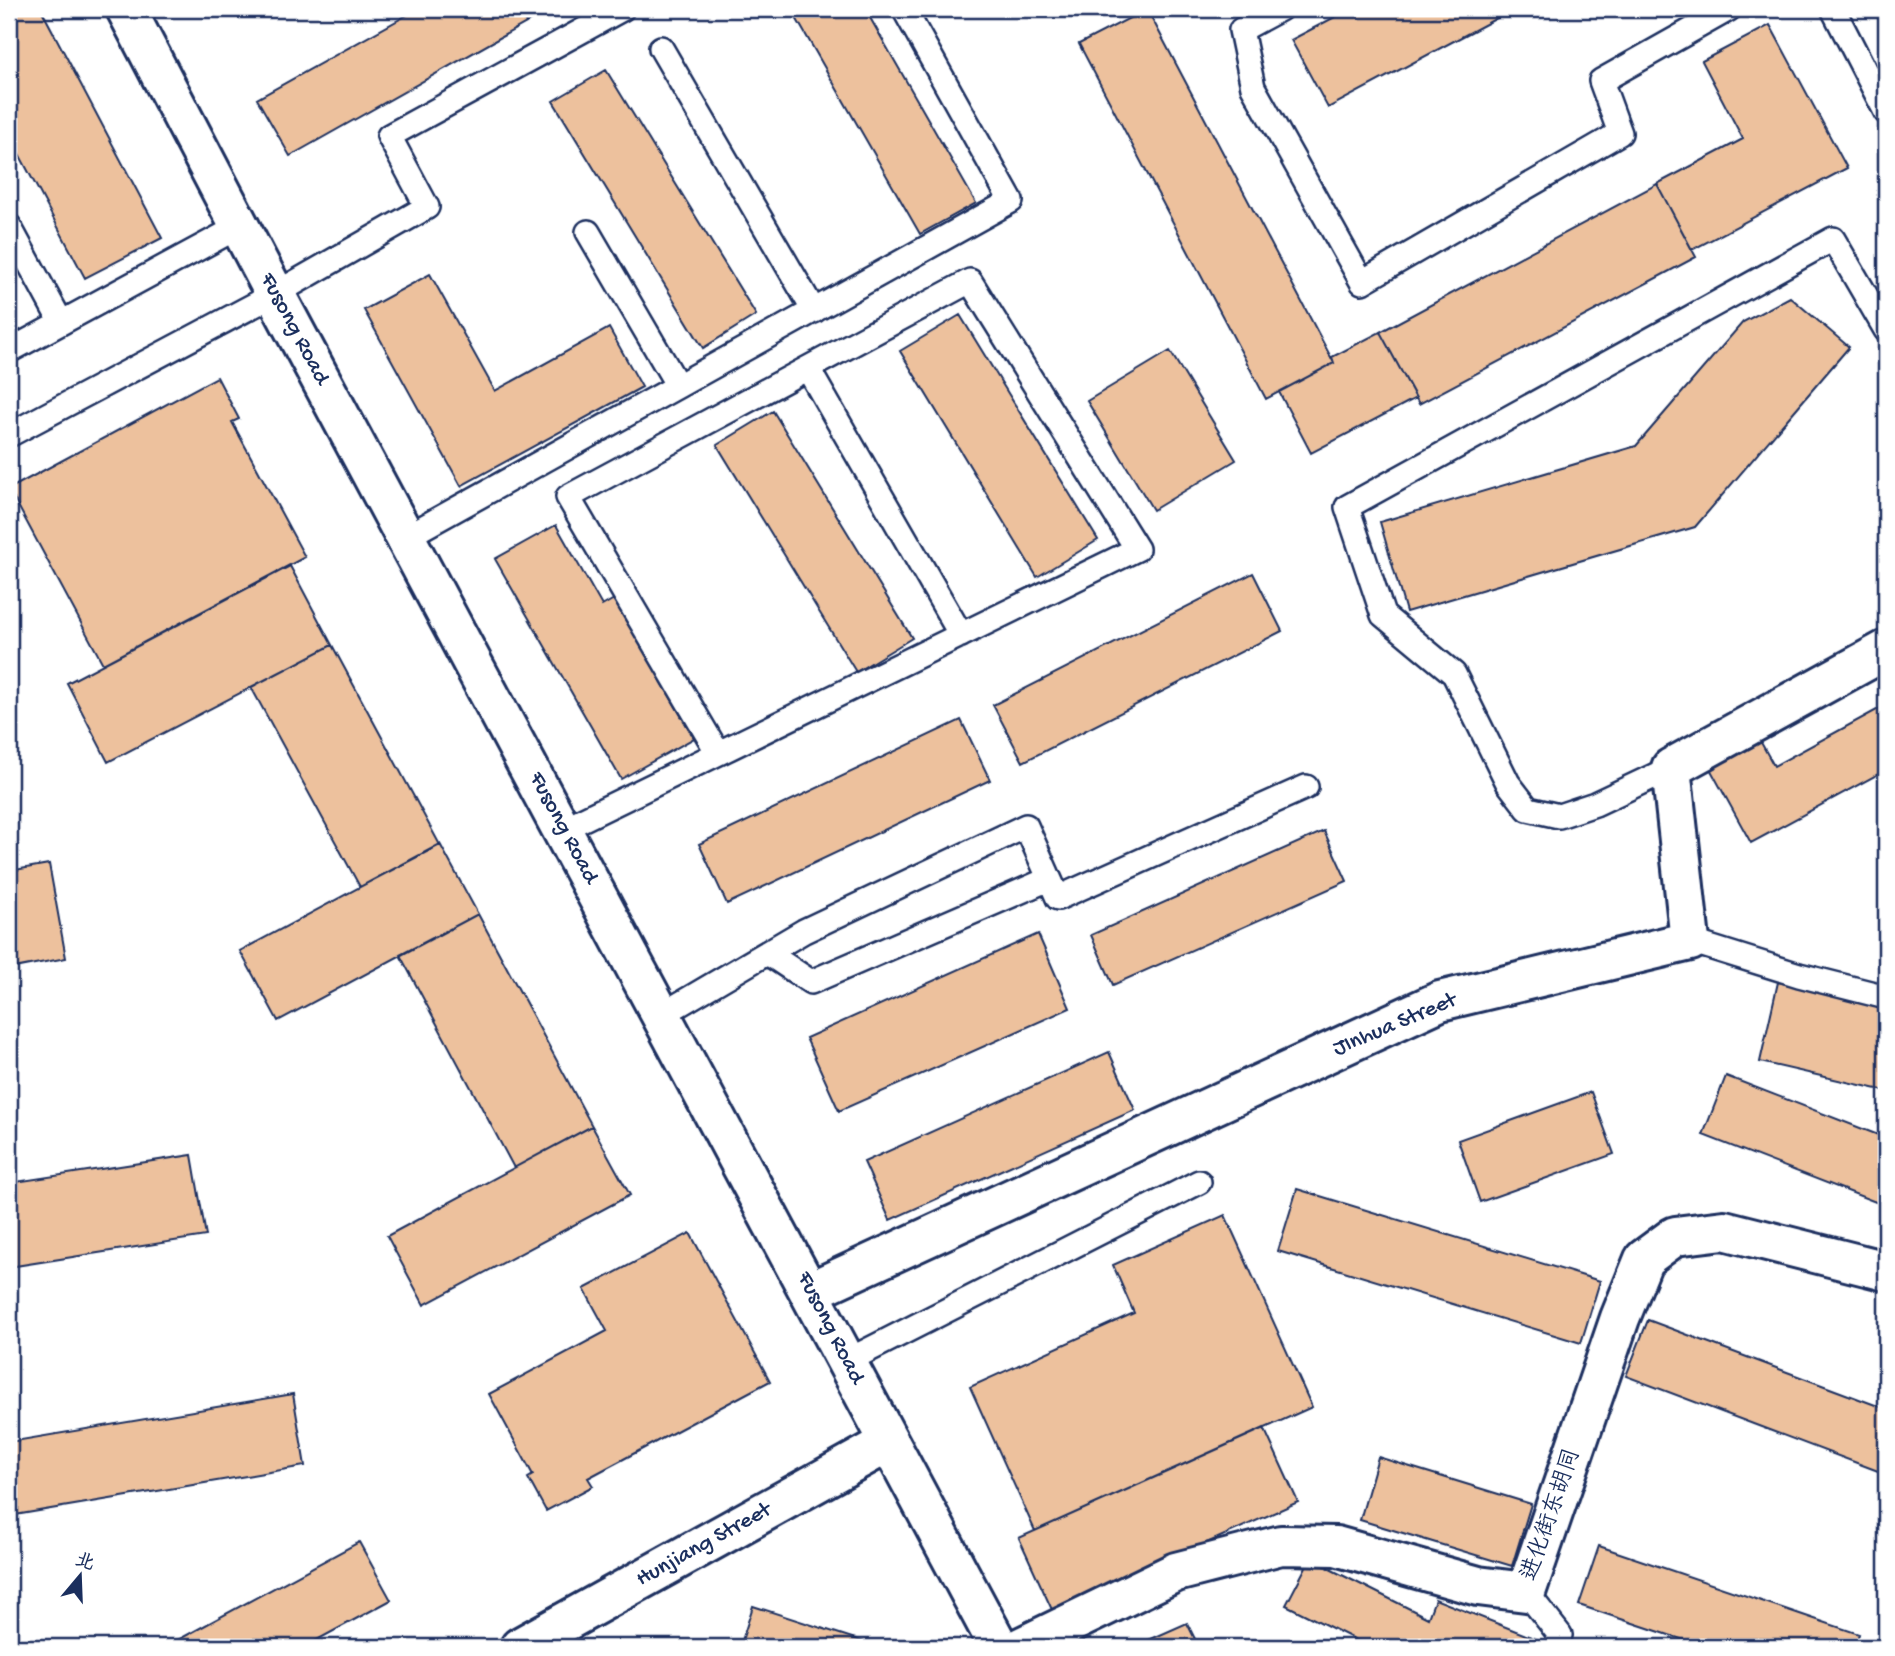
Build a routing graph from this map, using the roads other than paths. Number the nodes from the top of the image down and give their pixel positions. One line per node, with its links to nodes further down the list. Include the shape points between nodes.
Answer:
1 (127, 9): 11 (street, Fusong Road)
2 (622, 9): 13 (lane, via 389,136 428,207)
3 (904, 9): 14 (lane, via 1011,201)
4 (1280, 9): 7 (lane)
5 (1729, 9): 7 (lane, via 1601,82 1620,133 1362,282 1253,87)
6 (1840, 11): 9 (lane)
7 (1237, 19)
8 (661, 48): 14 (lane)
9 (1886, 112)
10 (9, 226): 15 (lane)
11 (240, 226): 13 (street, Fusong Road); 15 (lane)
12 (588, 232): 19 (lane)
13 (275, 294): 20 (lane); 21 (street, Fusong Road)
14 (814, 311): 19 (lane)
15 (61, 323): 17 (lane)
16 (1886, 330): 25 (lane, via 1833,239 1347,507 1383,615 1454,674 1508,783 1528,809 1559,816)
17 (9, 351)
18 (808, 369): 22 (lane); 22 (lane, via 970,281 1137,549); 24 (lane, via 568,497)
19 (678, 386): 21 (lane)
20 (9, 435)
21 (406, 537): 27 (street, Fusong Road)
22 (961, 635): 24 (lane)
23 (1886, 650): 25 (street)
24 (718, 753): 27 (lane)
25 (1671, 768): 29 (street)
26 (1306, 787): 28 (lane, via 1058,898)
27 (563, 829): 32 (street, Fusong Road)
28 (1049, 878): 30 (lane, via 811,982); 30 (lane, via 1026,827 804,931)
29 (1690, 941): 31 (lane); 35 (street, JInhua Street, via 1440,1002)
30 (769, 954): 32 (lane)
31 (1886, 997)
32 (663, 1014): 35 (street, Fusong Road)
33 (1199, 1182): 36 (lane)
34 (1886, 1271): 38 (street, 进化街东胡同, via 1724,1230 1675,1236 1644,1259)
35 (811, 1291): 36 (street, Fusong Road)
36 (847, 1361): 37 (street, Fusong Road)
37 (888, 1443): 39 (street, Hunjiang Street); 40 (street, Fusong Road)
38 (1526, 1592): 41 (street, 进化街东胡同, via 1478,1586 1336,1546 1281,1545 1176,1572); 42 (lane, via 1560,1636)
39 (520, 1647)
40 (999, 1647)
41 (1021, 1647)
42 (1556, 1647)

